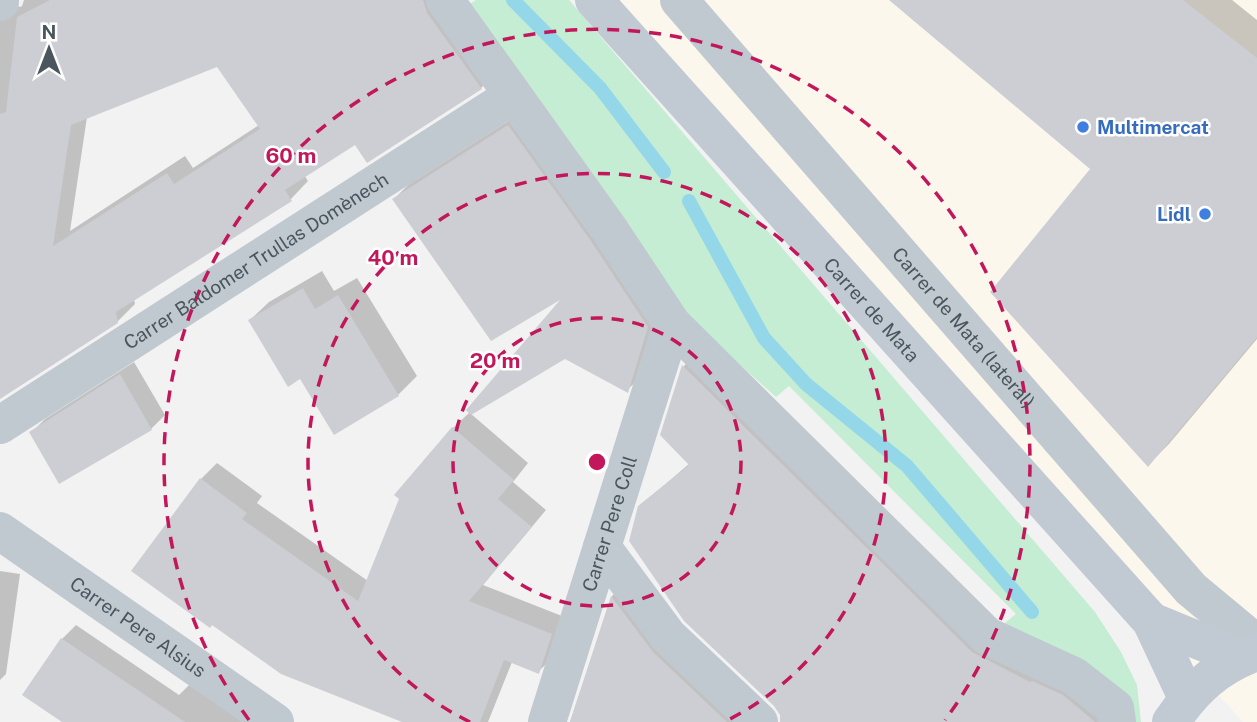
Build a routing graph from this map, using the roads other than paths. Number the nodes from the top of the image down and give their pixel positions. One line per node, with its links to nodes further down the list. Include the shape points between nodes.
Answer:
1 (444, 0): 4 (street)
2 (594, 0): 9 (main road, Carrer de Mata)
3 (679, 0): 10 (street, Carrer de Mata (lateral), via 1191,589)
4 (512, 96): 5 (street); 6 (street, Carrer Baldomer Trullas Domènech)
5 (672, 324): 8 (street, Carrer Pere Coll); 15 (street, via 988,636 1074,677 1115,708)
6 (0, 425)
7 (0, 531): 12 (street, Carrer Pere Alsius)
8 (602, 547): 13 (street, Carrer Pere Coll); 14 (street, via 668,636)
9 (1151, 621): 10 (main road, Carrer de Mata); 11 (main road, Carrer de Mata)
10 (1252, 652): 11 (main road, via 1212,675)
11 (1179, 710)
12 (275, 722)
13 (547, 722)
14 (759, 722)
15 (1117, 722)

